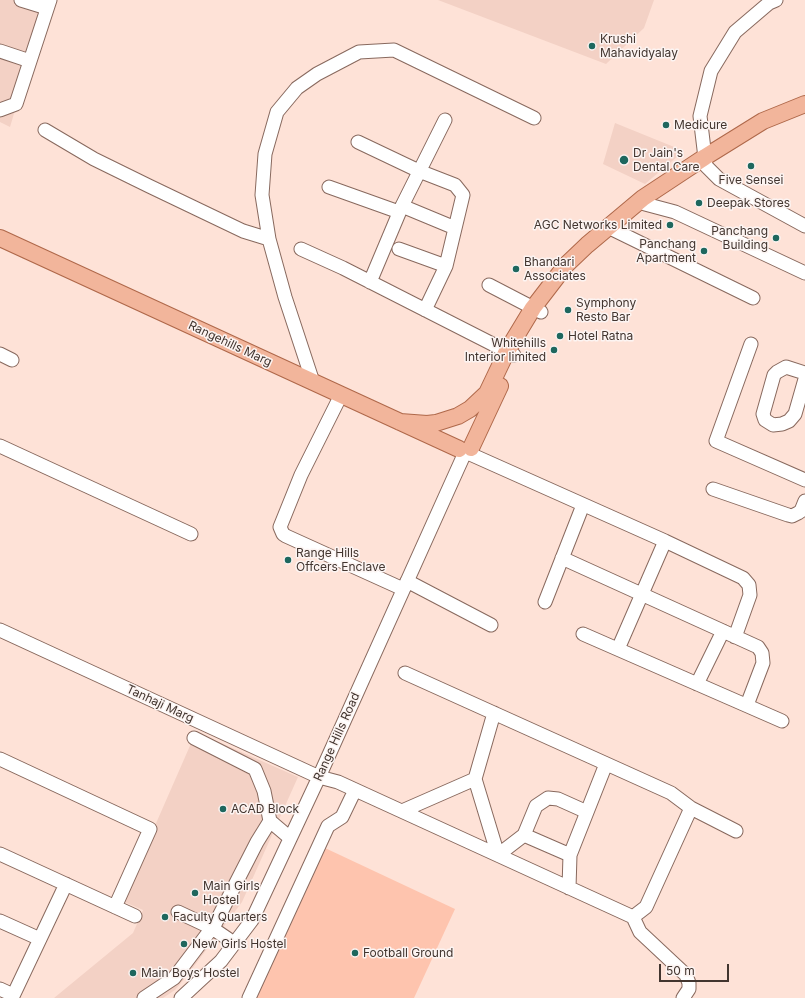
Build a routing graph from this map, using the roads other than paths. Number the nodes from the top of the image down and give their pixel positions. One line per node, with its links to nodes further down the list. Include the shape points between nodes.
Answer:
1 (21, 0): 3 (street)
2 (776, 0): 13 (street, via 734,32 711,71 700,116)
3 (48, 4): 5 (street)
4 (0, 51): 5 (street)
5 (30, 61): 7 (street, via 16,104)
6 (805, 104): 13 (main road, via 763,121)
7 (0, 110)
8 (805, 114): 13 (main road, via 767,129)
9 (534, 118): 22 (street, via 394,50 359,52 317,74 297,88 277,112 265,154 262,195)
10 (445, 120): 14 (street)
11 (45, 130): 22 (street, via 94,159 149,186 243,231)
12 (358, 142): 14 (street)
13 (705, 161): 16 (main road); 18 (street, via 719,179); 31 (main road, via 643,198 587,245 566,265)
14 (419, 171): 17 (street); 19 (street, via 455,185 463,195)
15 (328, 187): 17 (street)
16 (645, 204): 20 (main road); 26 (street, via 675,212)
17 (400, 209): 19 (street); 27 (street)
18 (804, 224)
19 (455, 228): 25 (street)
20 (614, 230): 29 (street); 31 (main road, via 591,250)
21 (0, 238): 38 (main road, Rangehills Marg)
22 (269, 239): 38 (street)
23 (301, 249): 27 (street)
24 (399, 249): 25 (street)
25 (446, 266): 30 (street)
26 (805, 273)
27 (370, 282): 30 (street)
28 (490, 285): 31 (street)
29 (753, 298)
30 (426, 310): 33 (street)
31 (537, 310): 33 (main road)
32 (751, 344): 44 (street, via 716,441)
33 (510, 353): 39 (main road, Range Hills Road); 43 (main road, via 503,378)
34 (0, 354): 35 (street)
35 (12, 360)
36 (805, 373): 37 (street, via 786,367 774,375 763,414 765,420 773,425 789,421 795,414)
37 (805, 379)
38 (313, 382): 40 (main road, Rangehills Marg)
39 (487, 393): 41 (main road, via 470,409 444,421 427,424); 43 (main road, Range Hills Road)
40 (341, 395): 41 (main road, Rangehills Marg); 51 (street, via 301,475 280,528 286,536)
41 (400, 422): 43 (main road, Rangehills Marg)
42 (0, 446): 48 (street)
43 (465, 451): 47 (street); 51 (street, Range Hills Road)
44 (805, 480)
45 (713, 489): 46 (street, via 792,516 801,511)
46 (805, 501)
47 (583, 504): 49 (street); 50 (street)
48 (191, 534)
49 (665, 541): 52 (street); 58 (street, via 743,578 749,585 750,595)
50 (562, 558): 52 (street); 53 (street)
51 (405, 585): 54 (street); 68 (street, Range Hills Road)
52 (642, 595): 56 (street); 59 (street)
53 (545, 602)
54 (491, 625)
55 (0, 630): 68 (street, Tanhaji Marg)
56 (723, 631): 58 (street); 61 (street)
57 (583, 634): 59 (street)
58 (736, 637): 62 (street, via 758,648 763,658)
59 (618, 649): 61 (street)
60 (405, 673): 63 (street)
61 (698, 684): 62 (street)
62 (746, 706): 64 (street)
63 (494, 714): 67 (street); 69 (street)
64 (782, 721)
65 (194, 738): 74 (street, via 255,768 264,791)
66 (0, 759): 83 (street, via 150,829)
67 (606, 764): 71 (street, via 671,793); 73 (street)
68 (319, 777): 70 (street, Tanhaji Marg); 77 (street, Range Hills Road)
69 (475, 779): 72 (street); 80 (street)
70 (355, 790): 72 (street, Tanhaji Marg); 95 (street, via 342,817 328,826)
71 (691, 808): 75 (street); 86 (street, via 646,907)
72 (402, 811): 80 (street, Tanhaji Marg)
73 (587, 812): 76 (street, via 558,799 548,798 536,806); 79 (street)
74 (270, 821): 77 (street); 88 (street)
75 (736, 831)
76 (524, 835): 79 (street); 80 (street)
77 (290, 838): 90 (street, Range Hills Road, via 252,920)
78 (0, 854): 81 (street)
79 (570, 855): 82 (street)
80 (498, 856): 82 (street, Tanhaji Marg)
81 (66, 884): 83 (street); 89 (street)
82 (569, 888): 86 (street, Tanhaji Marg)
83 (115, 907): 85 (street)
84 (178, 912): 88 (street)
85 (135, 916)
86 (633, 917): 96 (street, via 640,932 686,975 689,988)
87 (0, 921): 89 (street)
88 (212, 928): 90 (street); 93 (street, via 174,978)
89 (40, 939): 92 (street)
90 (234, 943): 94 (street, Range Hills Road, via 221,961)
91 (0, 989): 92 (street)
92 (13, 997)
93 (144, 998)
94 (181, 998)
95 (249, 998)
96 (683, 998)

